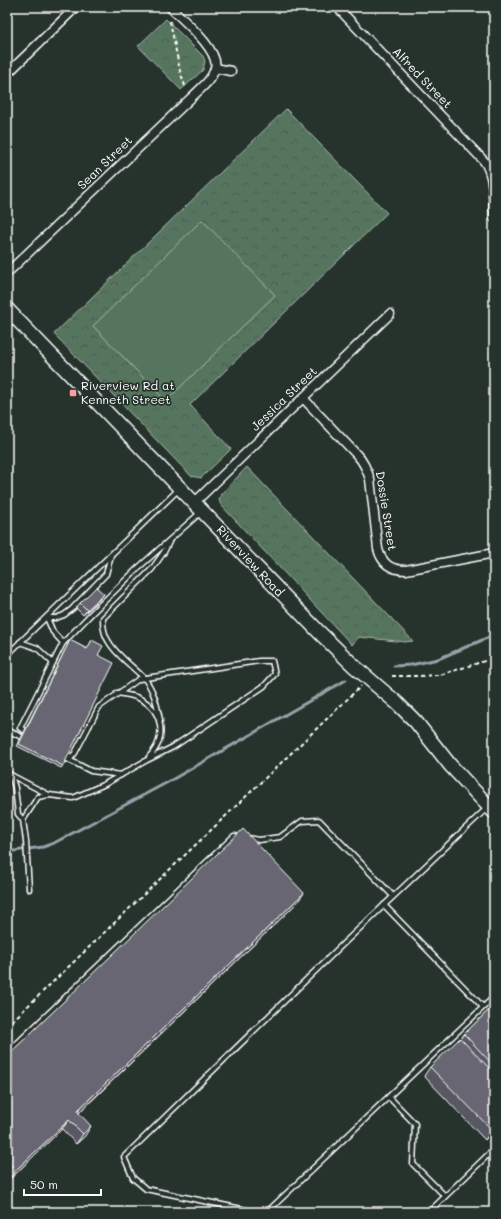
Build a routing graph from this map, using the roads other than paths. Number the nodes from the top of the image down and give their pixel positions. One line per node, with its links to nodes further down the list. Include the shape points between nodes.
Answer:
1 (76, 7): 6 (street)
2 (170, 7): 4 (street, via 211,50 216,62)
3 (337, 7): 7 (street, Alfred Street, via 478,152 489,167)
4 (215, 68): 5 (street); 8 (street, Sean Street, via 206,83)
5 (231, 71)
6 (7, 74)
7 (494, 218)
8 (7, 273)
9 (7, 309): 12 (main road, Riverview Road)
10 (390, 314): 11 (street, Jessica Street)
11 (303, 398): 13 (street, Jessica Street); 15 (street, Dossie Street, via 357,455 367,470 378,549 387,566 406,570)
12 (180, 488): 13 (main road, Riverview Road); 16 (lane)
13 (199, 506): 14 (lane); 32 (main road, Riverview Road, via 329,642 416,722 450,765)
14 (169, 541): 19 (lane, via 138,568); 22 (lane, via 152,569 103,618 104,631 111,644)
15 (494, 553)
16 (112, 554): 17 (lane); 17 (lane, via 106,574 72,609 56,618)
17 (46, 618): 18 (lane); 19 (lane, via 53,632)
18 (20, 642): 20 (lane); 21 (lane, via 37,648)
19 (63, 643): 21 (lane)
20 (7, 655)
21 (53, 663): 26 (lane, via 20,728)
22 (143, 677): 23 (lane); 24 (lane, via 157,704); 28 (lane, via 260,661 272,661 275,674 251,695 173,747)
23 (117, 693): 24 (lane, via 136,697 144,702); 30 (lane, via 98,707 71,758 58,752 91,771)
24 (160, 720): 28 (lane, via 161,735 155,751)
25 (7, 733): 27 (lane, via 11,732)
26 (33, 735)
27 (31, 742)
28 (147, 760): 30 (lane)
29 (9, 774): 31 (lane); 33 (lane, via 15,788 18,814)
30 (121, 775): 31 (lane, via 73,798)
31 (49, 795): 33 (lane, via 38,797)
32 (491, 809): 35 (lane)
33 (23, 820): 34 (lane)
34 (29, 889)
35 (393, 896): 36 (lane); 39 (lane, via 319,820 302,821 280,837 259,840 234,836)
36 (384, 905): 38 (lane); 43 (lane, via 124,1157 134,1178 146,1189)
37 (494, 997): 38 (lane)
38 (483, 1007): 40 (lane)
39 (7, 1053)
40 (389, 1097): 42 (lane, via 415,1124 413,1164); 44 (lane)
41 (494, 1149): 42 (lane)
42 (445, 1196): 45 (lane)
43 (256, 1212)
44 (267, 1212)
45 (429, 1212)

